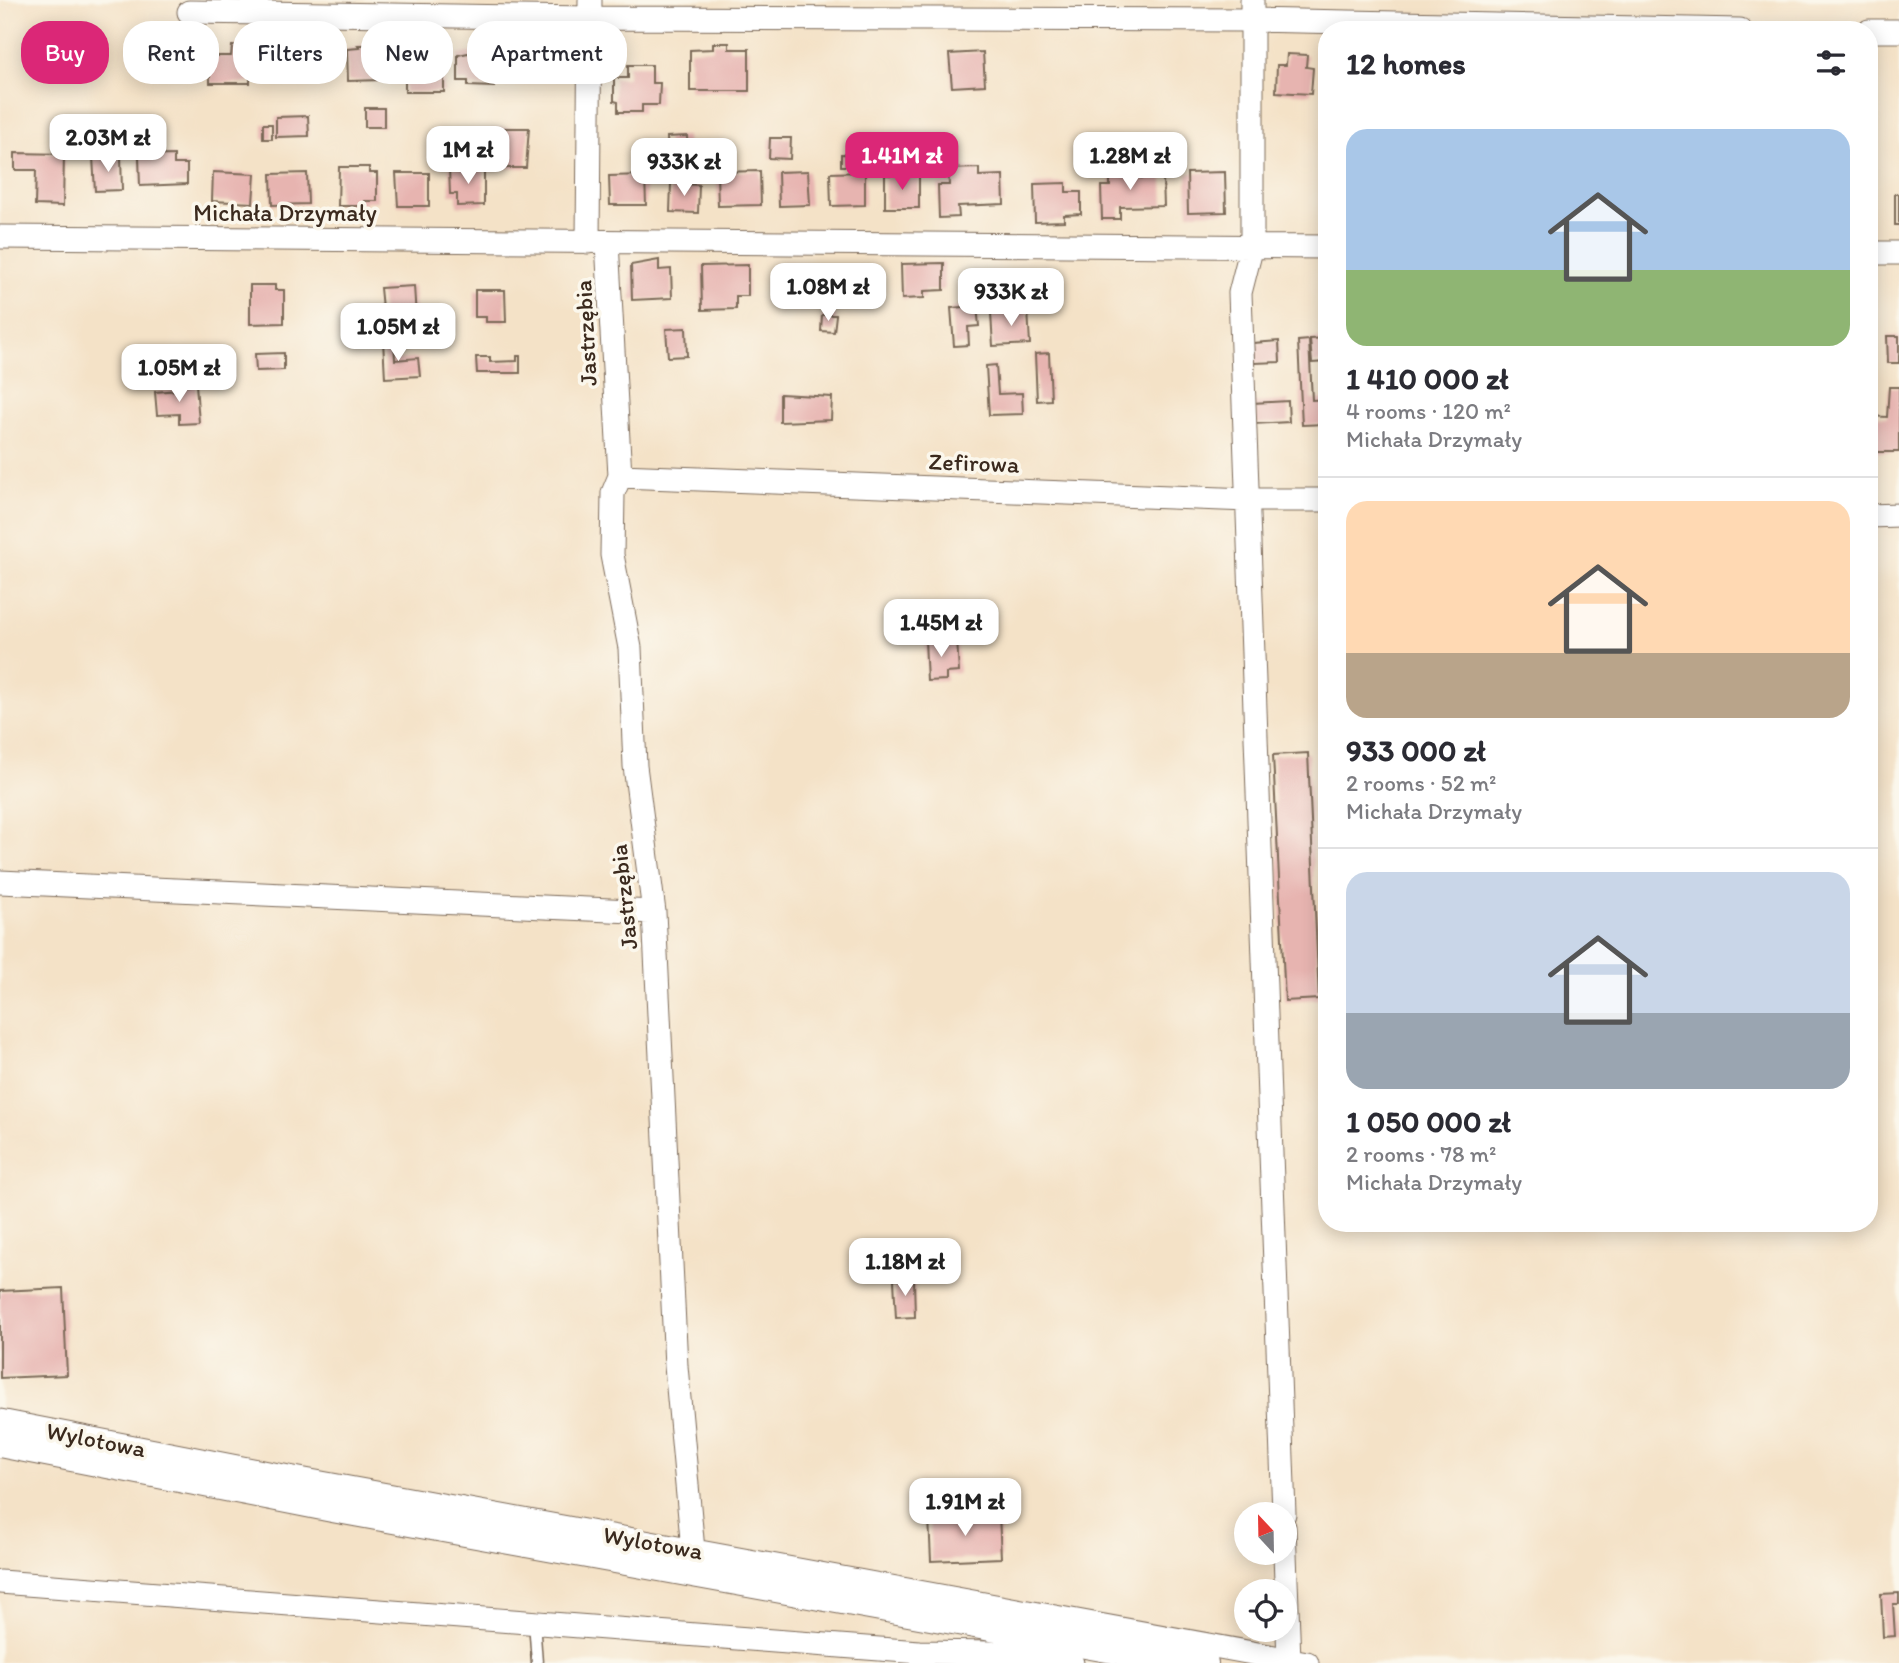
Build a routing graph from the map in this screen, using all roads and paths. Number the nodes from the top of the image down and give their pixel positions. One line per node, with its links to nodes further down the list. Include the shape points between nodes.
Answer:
1 (590, 9): 2 (street); 3 (street); 8 (street, Jastrzębia)
2 (1252, 10): 4 (street); 9 (street)
3 (189, 12)
4 (1520, 21)
5 (1878, 31): 6 (street)
6 (1899, 31)
7 (0, 237): 8 (street, Michała Drzymały)
8 (597, 242): 9 (street, Michała Drzymały); 13 (street, Jastrzębia)
9 (1252, 246): 10 (street, Michała Drzymały); 14 (street, via 1240,293)
10 (1318, 247)
11 (1878, 253): 12 (street)
12 (1899, 253)
13 (620, 476): 14 (street, Zefirowa); 19 (street, Jastrzębia, via 612,493 612,555 630,649 635,766)
14 (1248, 500): 15 (street, Zefirowa); 22 (street)
15 (1318, 500)
16 (1899, 515): 17 (street)
17 (1878, 516)
18 (0, 882): 19 (street)
19 (653, 912): 23 (street, Jastrzębia, via 676,1366)
20 (0, 1421): 23 (street, Wylotowa)
21 (0, 1441): 30 (street, Wylotowa)
22 (1284, 1502)
23 (693, 1550): 27 (street, Wylotowa)
24 (1288, 1565): 27 (street)
25 (0, 1582): 26 (street)
26 (534, 1621): 28 (lane); 29 (street, via 919,1652 994,1653)
27 (1298, 1661)
28 (537, 1663)
29 (1072, 1663)
30 (1202, 1663)

